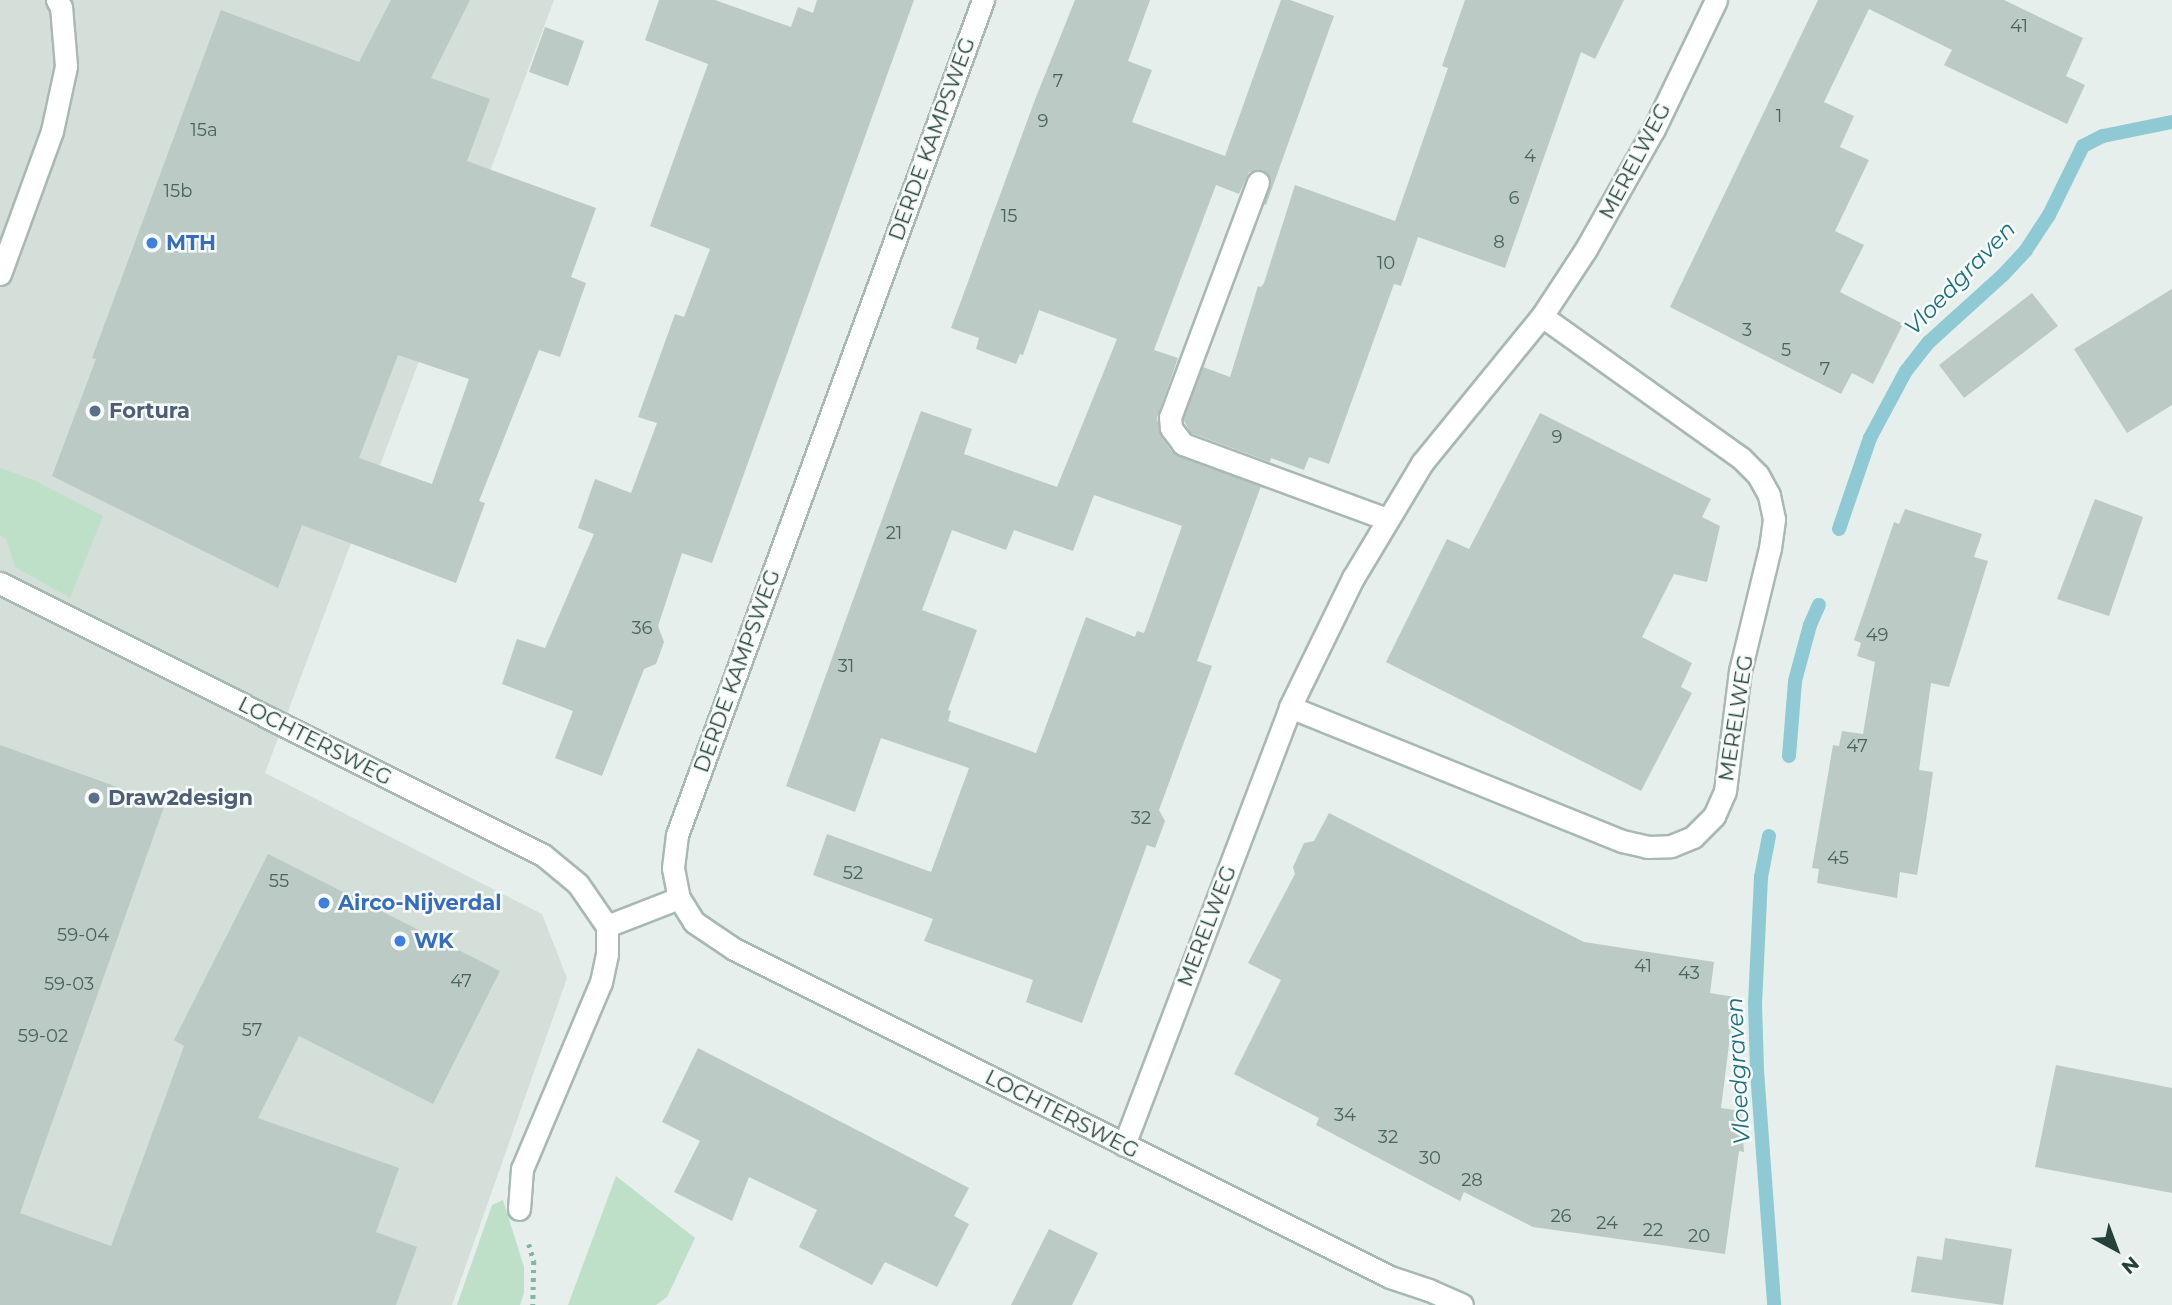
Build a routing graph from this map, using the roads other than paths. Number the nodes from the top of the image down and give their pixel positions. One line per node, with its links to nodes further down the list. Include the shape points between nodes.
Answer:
1 (57, 0): 5 (street, via 66,66 52,131)
2 (983, 0): 10 (street, DERDE KAMPSWEG, via 677,835 673,868)
3 (1716, 0): 6 (street, MERELWEG, via 1619,193)
4 (1258, 182): 7 (street, via 1170,417 1171,428 1183,444)
5 (2, 264)
6 (1542, 316): 7 (street, MERELWEG, via 1422,463); 9 (street, MERELWEG, via 1741,458 1769,495 1774,519 1770,548 1740,671 1725,791 1714,816 1693,837 1671,846 1622,841)
7 (1387, 519): 9 (street, MERELWEG)
8 (0, 583): 11 (street, LOCHTERSWEG, via 542,855 579,884)
9 (1290, 707): 12 (street, MERELWEG)
10 (679, 898): 11 (street); 12 (street, LOCHTERSWEG, via 694,922 715,938)
11 (607, 926): 13 (street, via 601,982 522,1169)
12 (1124, 1145): 14 (street, LOCHTERSWEG, via 1390,1277)
13 (519, 1209)
14 (1462, 1305)

